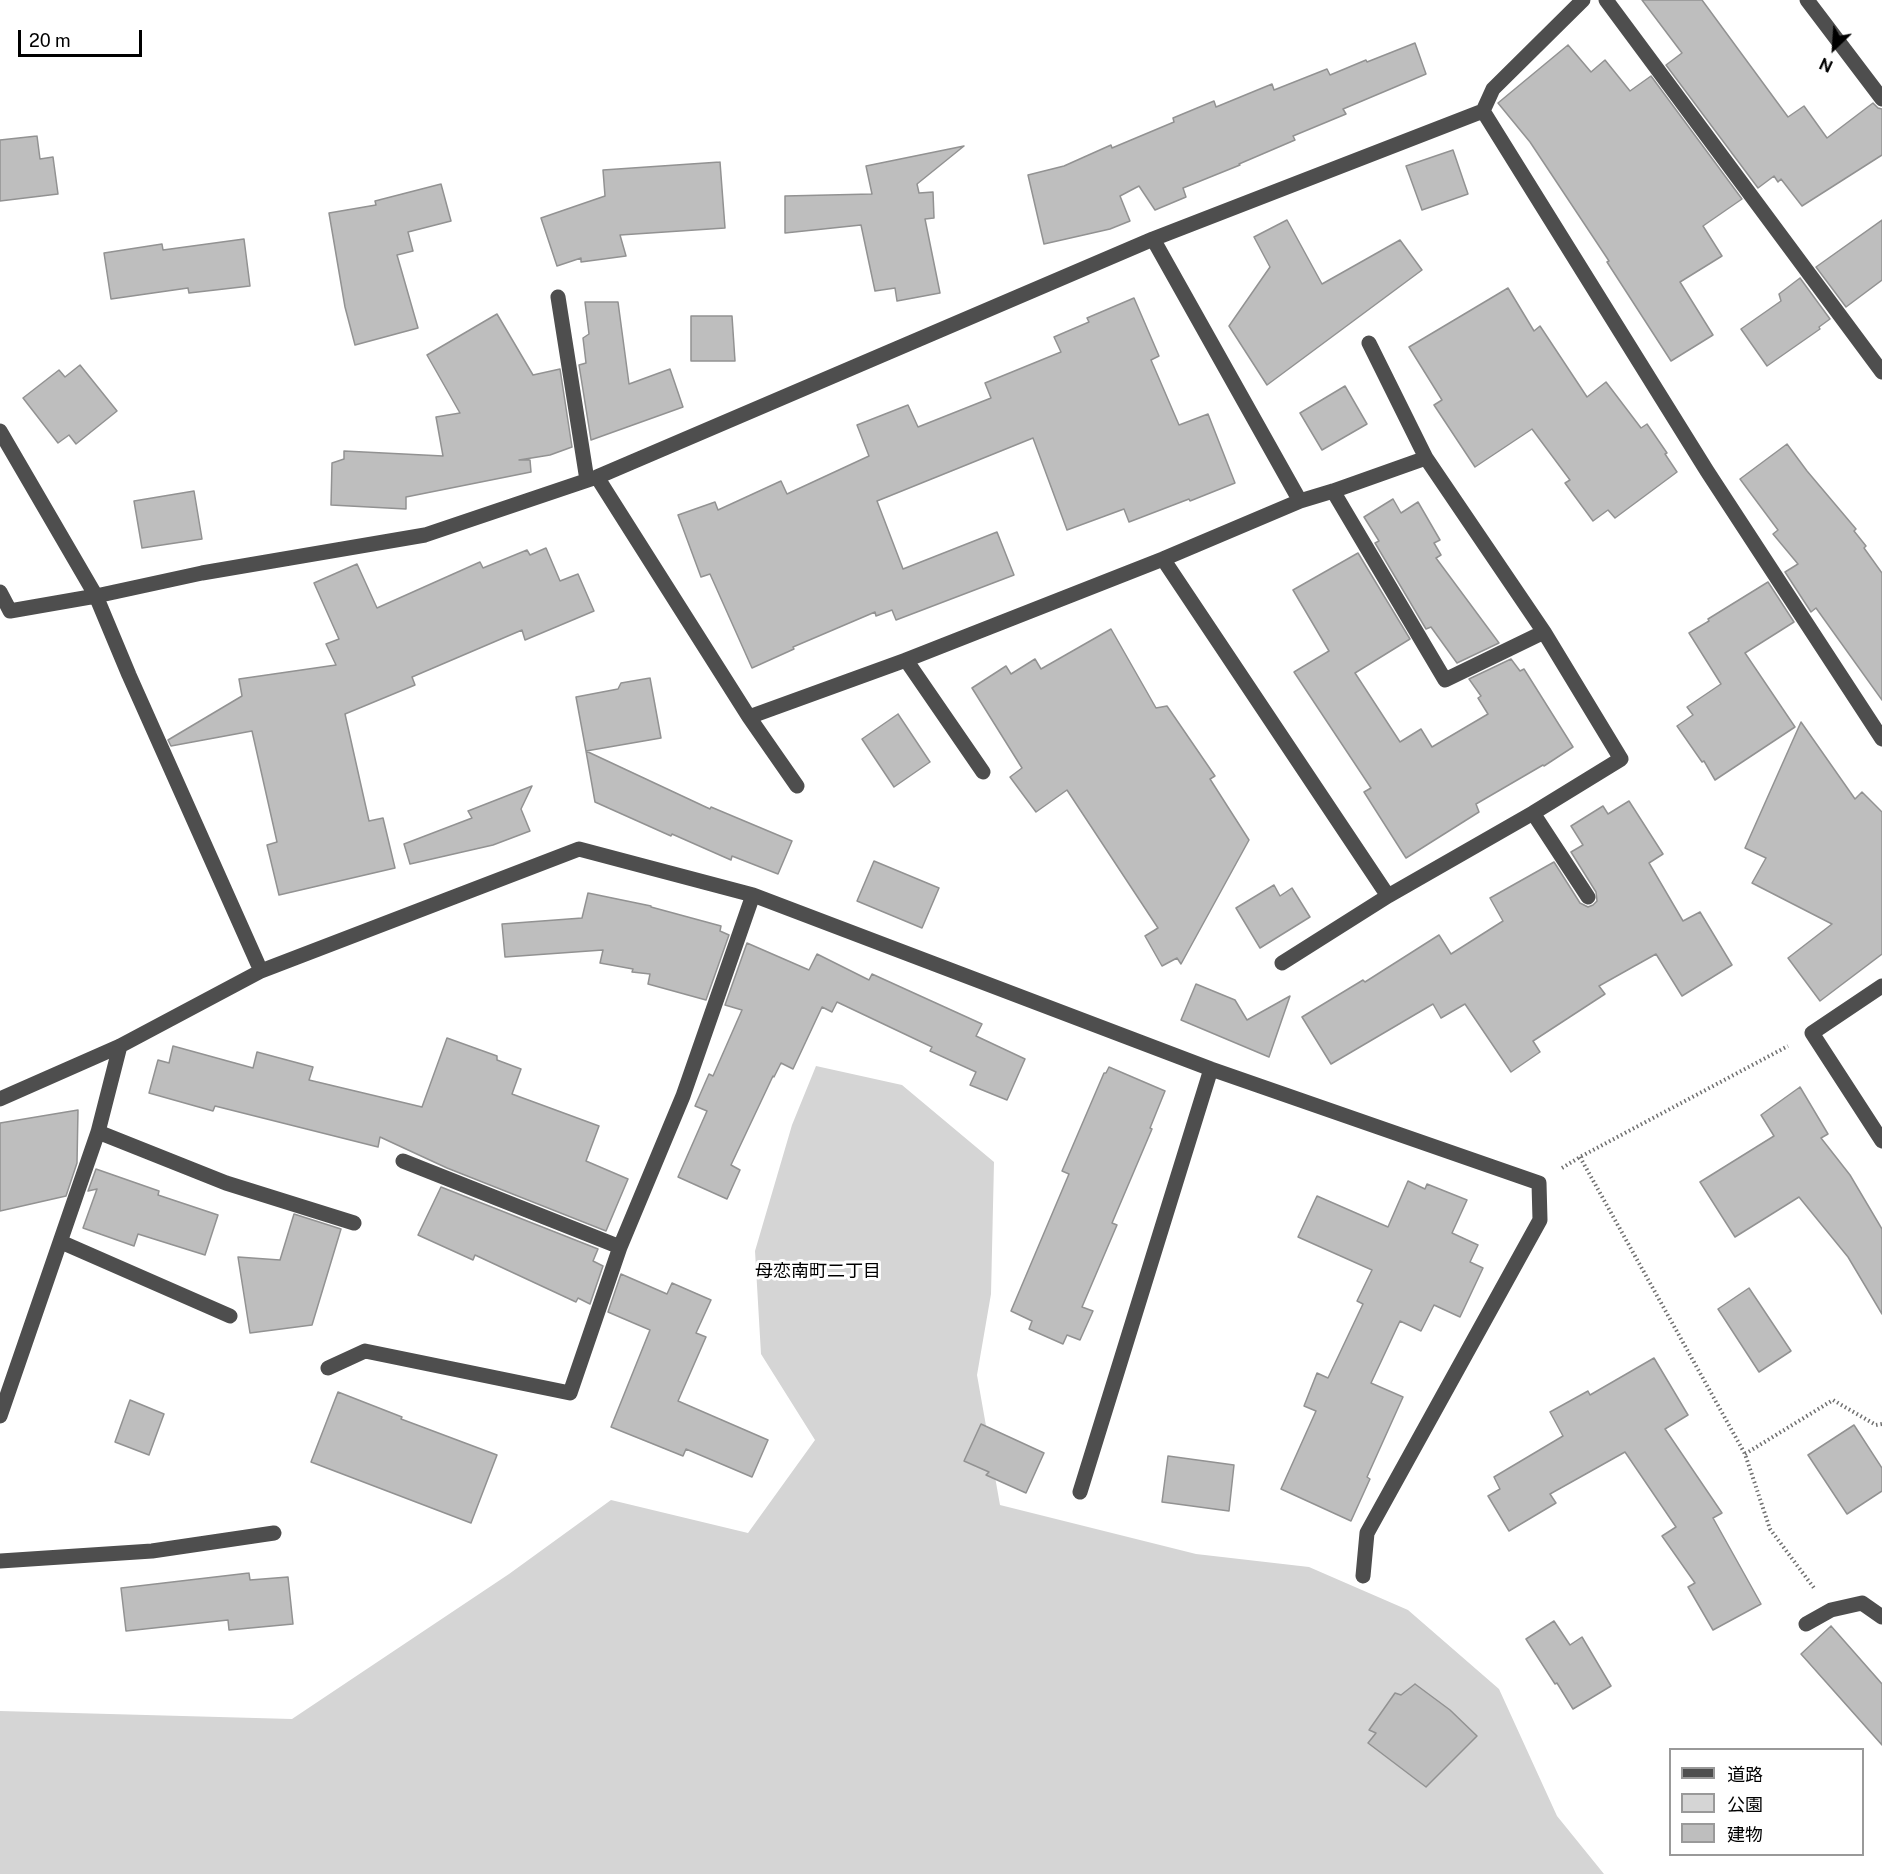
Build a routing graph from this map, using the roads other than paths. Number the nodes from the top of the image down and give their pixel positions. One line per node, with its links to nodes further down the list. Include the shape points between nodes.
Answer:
1 (1583, 0): 5 (street, via 1492,88)
2 (1606, 0): 9 (street)
3 (1807, 0): 4 (street)
4 (1882, 99)
5 (1483, 111): 6 (street); 21 (street, via 1701,461)
6 (1153, 239): 12 (street); 14 (street)
7 (558, 297): 12 (street)
8 (1369, 343): 11 (street)
9 (1882, 372)
10 (0, 431): 17 (street)
11 (1426, 458): 13 (street); 18 (street)
12 (592, 479): 17 (street, via 425,535 202,573); 20 (street)
13 (1333, 491): 14 (street); 18 (street, via 1445,680)
14 (1300, 501): 15 (street)
15 (1163, 559): 19 (street); 26 (street)
16 (0, 592): 17 (street, via 10,611)
17 (96, 596): 29 (street)
18 (1544, 633): 24 (street, via 1621,759)
19 (906, 660): 20 (street); 22 (street)
20 (749, 717): 23 (street)
21 (1882, 739)
22 (983, 772)
23 (797, 786)
24 (1533, 813): 26 (street); 27 (street)
25 (753, 895): 29 (street, via 579,849); 32 (street); 39 (street, via 683,1096)
26 (1388, 896): 28 (street)
27 (1588, 897)
28 (1282, 963)
29 (261, 971): 31 (street)
30 (1882, 986): 35 (street, via 1812,1033)
31 (120, 1046): 33 (street); 34 (street)
32 (1211, 1069): 43 (street); 46 (street, via 1539,1184 1540,1220 1367,1533)
33 (0, 1100)
34 (98, 1132): 37 (street, via 225,1183); 38 (street)
35 (1882, 1141)
36 (403, 1161): 39 (street)
37 (354, 1223)
38 (61, 1242): 40 (street); 42 (street)
39 (620, 1247): 41 (street, via 570,1393 365,1352)
40 (230, 1316)
41 (328, 1368)
42 (0, 1416)
43 (1080, 1492)
44 (274, 1533): 45 (street, via 152,1551)
45 (0, 1561)
46 (1363, 1576)
47 (1882, 1617): 48 (street, via 1862,1603 1831,1610)
48 (1806, 1624)

